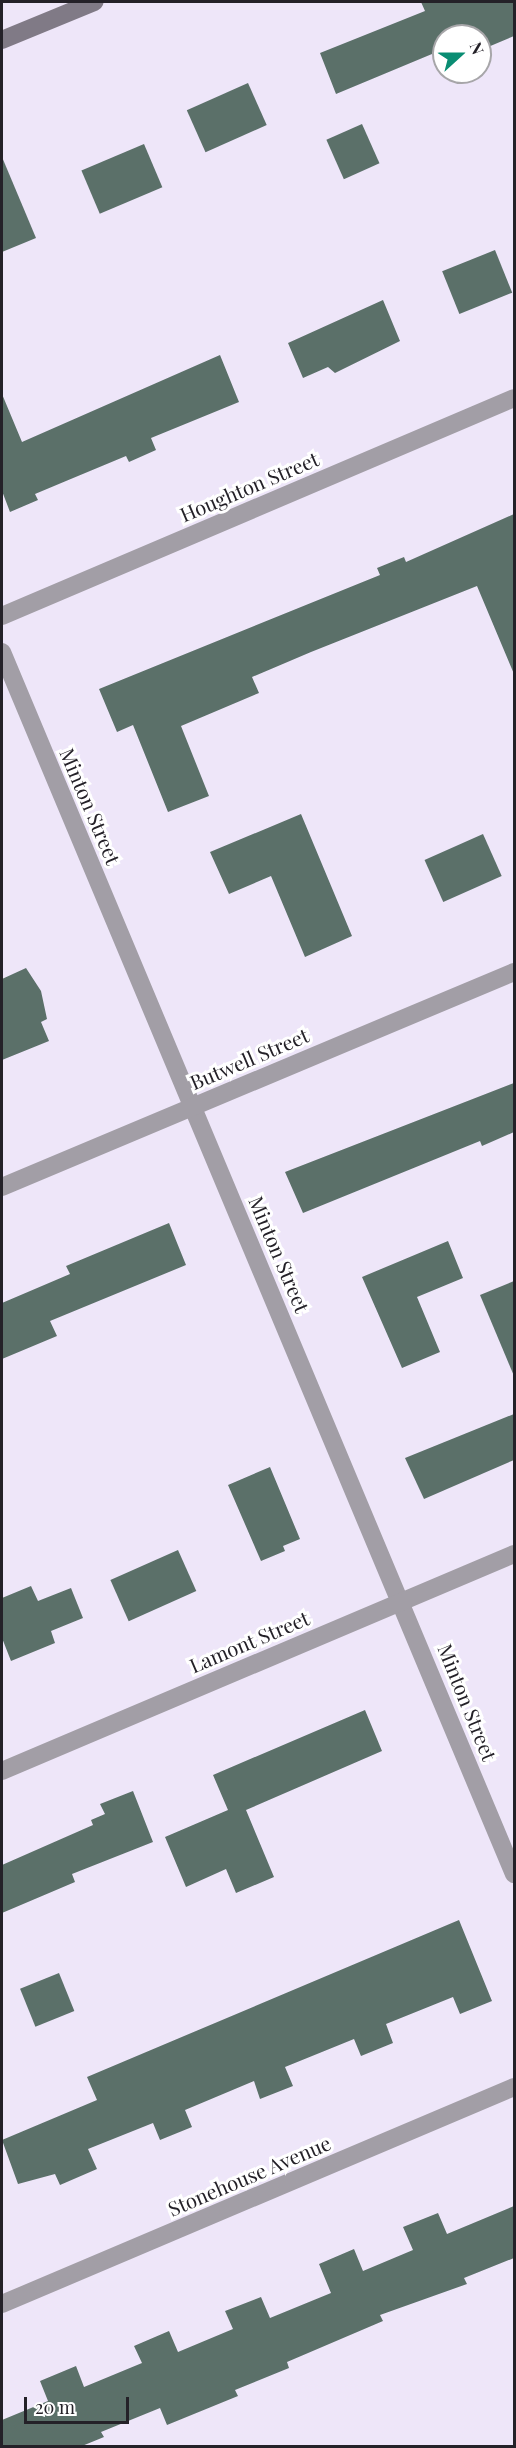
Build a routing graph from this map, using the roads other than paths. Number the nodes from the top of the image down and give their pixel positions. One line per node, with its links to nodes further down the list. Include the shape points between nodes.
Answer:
1 (94, 2): 2 (street)
2 (2, 40)
3 (514, 398): 4 (street, Houghton Street)
4 (2, 616)
5 (2, 652): 7 (street, Minton Street)
6 (514, 972): 7 (street, Butwell Street)
7 (193, 1106): 8 (street, Butwell Street); 10 (street, Minton Street)
8 (2, 1187)
9 (514, 1554): 10 (street, Lamont Street)
10 (401, 1600): 11 (street, Lamont Street); 12 (street, Minton Street)
11 (2, 1771)
12 (514, 1874)
13 (514, 2087): 14 (street, Stonehouse Avenue)
14 (2, 2304)

